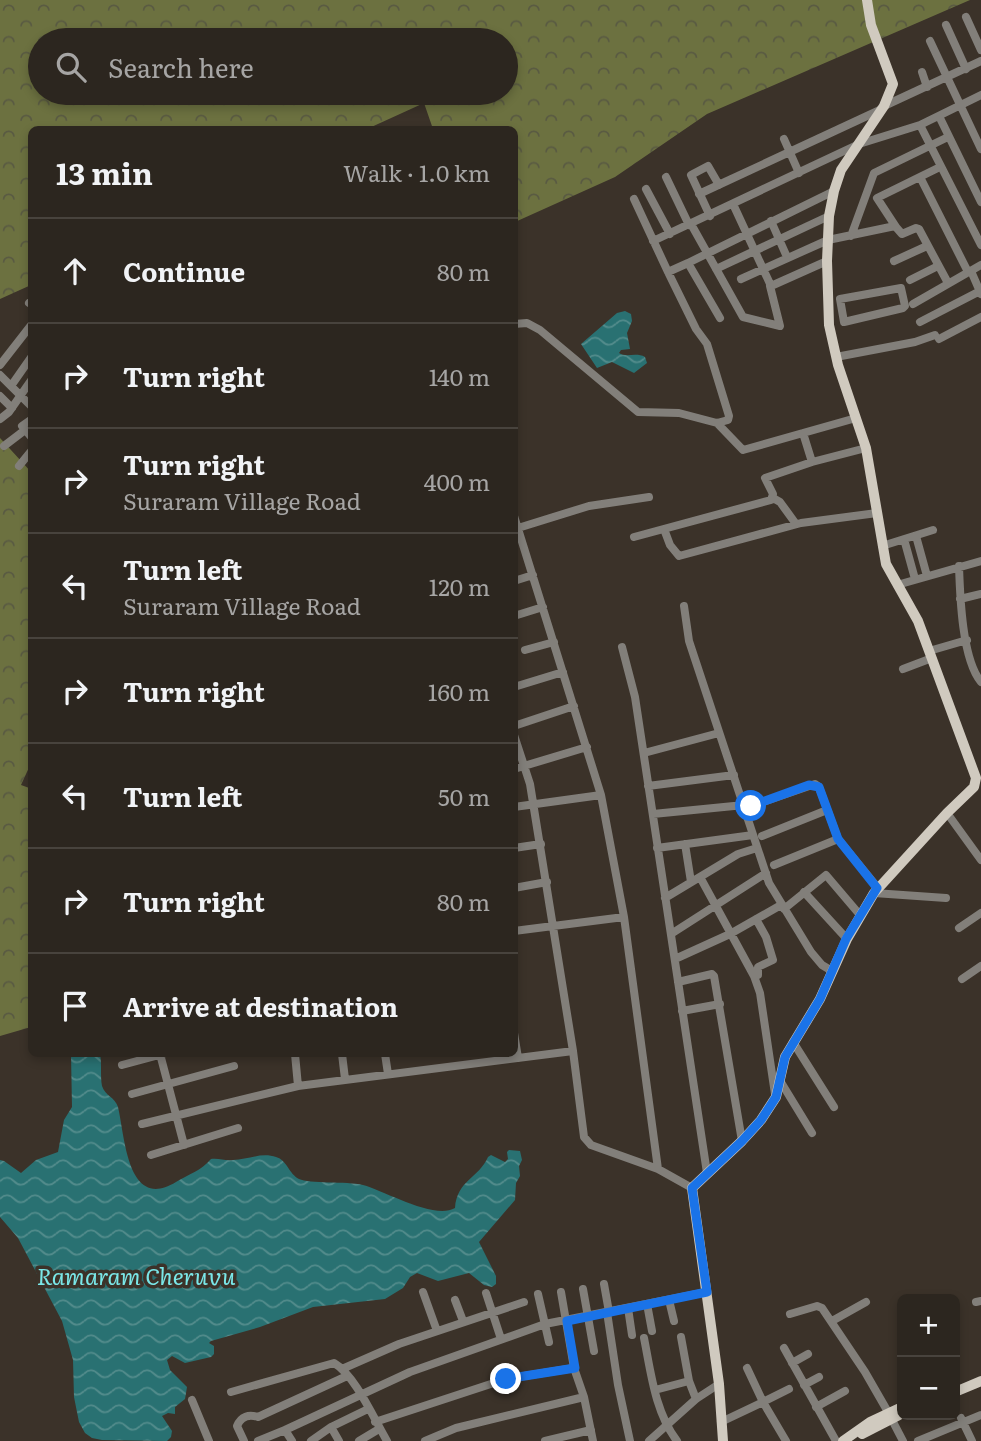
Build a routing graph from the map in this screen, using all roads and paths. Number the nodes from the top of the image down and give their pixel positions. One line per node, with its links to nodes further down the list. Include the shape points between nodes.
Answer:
1 (867, 0): 14 (main road, via 871,25 893,84)
2 (966, 17): 4 (street)
3 (946, 25): 8 (street)
4 (978, 32): 6 (street)
5 (930, 41): 10 (street)
6 (981, 50)
7 (981, 61): 8 (street)
8 (965, 69): 10 (street)
9 (922, 72): 11 (street)
10 (947, 79): 11 (street); 13 (street)
11 (927, 87): 14 (street)
12 (980, 97): 13 (street)
13 (960, 106): 15 (street); 21 (street)
14 (883, 107): 19 (main road); 22 (street)
15 (939, 116): 16 (street); 17 (street)
16 (920, 125): 19 (street); 20 (street)
17 (948, 137): 20 (street); 32 (street)
18 (784, 139): 22 (street)
19 (859, 144): 24 (street); 29 (main road, via 841,170)
20 (930, 147): 23 (street); 41 (street, via 874,173)
21 (981, 149)
22 (790, 152): 24 (street); 27 (street)
23 (940, 167): 26 (street); 45 (street)
24 (799, 173): 33 (street)
25 (666, 177): 37 (street)
26 (920, 177): 38 (street, via 877,198); 58 (street)
27 (719, 184): 30 (street); 30 (street, via 705,165 691,175)
28 (646, 188): 40 (street)
29 (834, 191): 35 (main road); 36 (street)
30 (699, 194): 34 (street)
31 (634, 200): 44 (street)
32 (981, 202)
33 (733, 204): 34 (street); 39 (street)
34 (710, 216): 37 (street)
35 (829, 216): 42 (street); 43 (main road)
36 (771, 221): 39 (street); 42 (street)
37 (690, 225): 40 (street); 48 (street)
38 (896, 227): 41 (street); 46 (street, via 902,234 918,228)
39 (746, 233): 47 (street); 48 (street)
40 (670, 234): 44 (street)
41 (851, 236): 43 (street)
42 (779, 240): 47 (street); 49 (street)
43 (828, 240): 49 (street); 50 (main road)
44 (653, 241): 57 (street)
45 (981, 245)
46 (928, 246): 51 (street); 53 (street)
47 (755, 251): 55 (street); 56 (street)
48 (707, 252): 52 (street); 56 (street)
49 (787, 257): 55 (street)
50 (827, 261): 62 (street); 70 (main road)
51 (894, 261)
52 (688, 263): 57 (street); 66 (street)
53 (938, 265): 60 (street); 61 (street)
54 (981, 265): 58 (street)
55 (762, 268): 59 (street); 62 (street)
56 (716, 269): 62 (street, via 743,317 780,326)
57 (667, 272): 85 (street, via 708,344 729,416)
58 (970, 272): 61 (street); 63 (street)
59 (741, 279)
60 (910, 280)
61 (948, 283): 64 (street)
62 (770, 286)
63 (980, 293): 68 (street)
64 (912, 304)
65 (981, 317): 72 (street, via 937,337)
66 (720, 318)
67 (844, 322): 67 (street, via 842,298 902,289 903,308); 70 (street)
68 (920, 322)
69 (518, 324): 85 (street, via 540,330 638,412 679,413)
70 (829, 326): 72 (main road)
71 (28, 329): 74 (street)
72 (836, 357): 82 (main road)
73 (28, 362): 77 (street)
74 (0, 365)
75 (0, 375): 77 (street)
76 (28, 384): 78 (street)
77 (11, 386): 78 (street)
78 (20, 395): 80 (street); 81 (street)
79 (0, 396): 81 (street)
80 (28, 403)
81 (12, 408): 83 (street)
82 (856, 418): 88 (street); 90 (main road)
83 (0, 419)
84 (28, 422): 86 (street, via 22,426)
85 (717, 423): 88 (street, via 743,450)
86 (25, 430): 87 (street); 89 (street)
87 (28, 433)
88 (803, 433): 92 (street)
89 (4, 446)
90 (866, 448): 92 (street); 96 (main road)
91 (28, 455): 93 (street)
92 (812, 462): 95 (street, via 765,478)
93 (19, 466)
94 (649, 497): 98 (street, via 589,506)
95 (773, 498): 97 (street); 99 (street)
96 (877, 513): 97 (street); 105 (main road)
97 (796, 524): 99 (street, via 679,556)
98 (519, 528): 104 (street)
99 (664, 529): 102 (street)
100 (933, 530): 101 (street)
101 (916, 536): 103 (street); 109 (street)
102 (634, 537)
103 (904, 539): 105 (street); 110 (street)
104 (518, 541): 108 (street)
105 (882, 546): 112 (main road)
106 (981, 561): 107 (street)
107 (959, 566): 109 (street); 114 (street)
108 (533, 575): 111 (street); 116 (street)
109 (928, 576): 110 (street)
110 (915, 579): 112 (street)
111 (518, 580)
112 (897, 585): 122 (main road, via 911,604)
113 (981, 594): 114 (street)
114 (960, 599): 118 (street)
115 (684, 606): 129 (street, via 689,641)
116 (543, 607): 117 (street); 119 (street)
117 (518, 615)
118 (967, 640): 122 (street); 125 (street)
119 (554, 642): 121 (street); 124 (street)
120 (622, 647): 132 (street)
121 (525, 650)
122 (930, 655): 123 (street); 136 (main road)
123 (903, 669)
124 (563, 671): 126 (street); 127 (street)
125 (980, 680)
126 (518, 686)
127 (573, 706): 128 (street); 131 (street)
128 (518, 725)
129 (719, 733): 132 (street); 135 (street)
130 (518, 747): 133 (street)
131 (587, 747): 133 (street); 138 (street)
132 (644, 753): 137 (street)
133 (524, 765): 134 (street); 139 (street)
134 (518, 767)
135 (734, 775): 137 (street); 140 (street)
136 (978, 785): 143 (main road)
137 (648, 786): 144 (street)
138 (601, 795): 139 (street); 167 (street)
139 (534, 804): 141 (street); 147 (street)
140 (747, 805): 142 (street, via 815,785); 144 (street); 145 (street)
141 (518, 806)
142 (827, 810): 145 (street); 146 (street)
143 (947, 813): 152 (street); 159 (main road)
144 (653, 814): 150 (street)
145 (757, 835): 148 (street); 151 (street)
146 (838, 839): 153 (street); 159 (street)
147 (541, 844): 149 (street); 156 (street)
148 (685, 844): 150 (street); 157 (street)
149 (518, 847)
150 (657, 848): 161 (street)
151 (757, 848): 154 (street); 155 (street)
152 (981, 860)
153 (774, 864)
154 (766, 873): 163 (street); 164 (street)
155 (700, 877): 157 (street); 163 (street)
156 (547, 882): 158 (street); 169 (street)
157 (691, 882): 161 (street)
158 (518, 887)
159 (876, 891): 162 (street); 166 (main road)
160 (804, 892): 164 (street); 166 (street, via 826,875); 174 (street)
161 (665, 898): 172 (street)
162 (946, 898)
163 (715, 905): 172 (street); 173 (street)
164 (782, 907): 168 (street); 177 (street, via 811,952)
165 (981, 913): 170 (street)
166 (860, 915): 174 (main road)
167 (624, 917): 169 (street); 211 (street)
168 (756, 919): 173 (street); 178 (street, via 773,960 758,967)
169 (553, 926): 171 (street); 185 (street)
170 (959, 928)
171 (518, 930)
172 (671, 934): 175 (street)
173 (730, 934): 175 (street); 178 (street)
174 (846, 939): 177 (main road)
175 (675, 959): 180 (street)
176 (981, 966): 179 (street)
177 (832, 971): 183 (main road)
178 (754, 976): 184 (street)
179 (962, 979)
180 (678, 982): 181 (street, via 713,974); 182 (street)
181 (720, 1004): 182 (street); 208 (street)
182 (682, 1011): 212 (street)
183 (793, 1042): 191 (main road); 203 (street)
184 (766, 1045): 191 (street); 202 (street)
185 (573, 1051): 193 (street); 211 (street, via 587,1142)
186 (151, 1057): 194 (street)
187 (163, 1057): 199 (street)
188 (295, 1057): 200 (street)
189 (342, 1057): 197 (street)
190 (385, 1057): 196 (street)
191 (785, 1057): 198 (main road)
192 (475, 1058): 193 (street); 196 (street)
193 (518, 1058)
194 (122, 1065)
195 (234, 1066): 199 (street)
196 (388, 1074): 197 (street)
197 (345, 1079): 200 (street)
198 (779, 1079): 202 (main road); 207 (street)
199 (168, 1084): 201 (street); 204 (street)
200 (298, 1086): 204 (street)
201 (132, 1094)
202 (776, 1097): 208 (main road)
203 (834, 1107)
204 (177, 1115): 205 (street); 209 (street)
205 (142, 1124)
206 (238, 1128): 209 (street)
207 (812, 1133)
208 (742, 1141): 212 (main road)
209 (184, 1145): 210 (street)
210 (151, 1155)
211 (658, 1169): 213 (street)
212 (707, 1173): 213 (main road)
213 (692, 1188): 217 (main road)
214 (604, 1283): 228 (street)
215 (583, 1289): 230 (street)
216 (561, 1292): 232 (street)
217 (707, 1292): 222 (street); 255 (main road)
218 (423, 1293): 236 (street)
219 (486, 1293): 227 (street)
220 (538, 1294): 235 (street)
221 (455, 1300): 231 (street)
222 (669, 1300): 225 (street); 233 (street)
223 (866, 1301): 234 (street)
224 (524, 1302): 227 (street)
225 (647, 1304): 226 (street); 237 (street)
226 (628, 1308): 228 (street); 238 (street)
227 (492, 1311): 231 (street); 241 (street)
228 (608, 1312): 230 (street); 292 (street)
229 (790, 1314): 234 (street, via 819,1306)
230 (587, 1317): 232 (street); 244 (street)
231 (463, 1321): 236 (street)
232 (567, 1321): 235 (street); 247 (street)
233 (674, 1321)
234 (832, 1321): 271 (street)
235 (545, 1324): 241 (street); 242 (street)
236 (437, 1331): 249 (street)
237 (652, 1331)
238 (632, 1335)
239 (681, 1337): 252 (street)
240 (644, 1338): 258 (street)
241 (501, 1339): 262 (street)
242 (549, 1342)
243 (784, 1348): 246 (street)
244 (594, 1351)
245 (808, 1354): 246 (street)
246 (792, 1363): 256 (street)
247 (575, 1368): 263 (street); 275 (street, via 506,1379)
248 (747, 1368): 266 (street)
249 (345, 1372): 261 (street, via 330,1363); 262 (street); 283 (street, via 258,1417 243,1418 237,1426)
250 (981, 1375): 254 (main road)
251 (819, 1377): 256 (street)
252 (689, 1381): 258 (street); 264 (street)
253 (981, 1381): 259 (main road)
254 (960, 1383)
255 (719, 1384): 264 (street); 274 (main road)
256 (804, 1385): 267 (street)
257 (789, 1389): 266 (street)
258 (655, 1390): 276 (street)
259 (960, 1390)
260 (845, 1391): 267 (street)
261 (231, 1392)
262 (360, 1394): 268 (street); 278 (street)
263 (584, 1397): 279 (street); 289 (street, via 456,1428)
264 (696, 1399): 276 (street)
265 (192, 1400): 282 (street)
266 (763, 1402): 274 (street); 296 (street)
267 (816, 1407): 297 (street)
268 (368, 1409): 275 (street); 277 (street)
269 (897, 1410): 271 (main road)
270 (897, 1414): 271 (main road)
271 (890, 1415): 280 (main road); 298 (main road); 300 (street)
272 (981, 1415): 273 (street)
273 (962, 1420): 301 (street); 302 (street)
274 (721, 1422): 295 (main road)
275 (377, 1425): 287 (street); 288 (street)
276 (666, 1426): 293 (street); 294 (street)
277 (331, 1427): 281 (street); 286 (street)
278 (285, 1430): 284 (street); 285 (street)
279 (591, 1430): 290 (street); 291 (street)
280 (867, 1437): 299 (main road)
281 (313, 1440)
282 (209, 1441)
283 (244, 1441)
284 (258, 1441)
285 (292, 1441)
286 (340, 1441)
287 (359, 1441)
288 (387, 1441)
289 (425, 1441)
290 (545, 1441)
291 (593, 1441)
292 (630, 1441)
293 (649, 1441)
294 (677, 1441)
295 (723, 1441)
296 (786, 1441)
297 (836, 1441)
298 (843, 1441)
299 (852, 1441)
300 (903, 1441)
301 (918, 1441)
302 (972, 1441)

